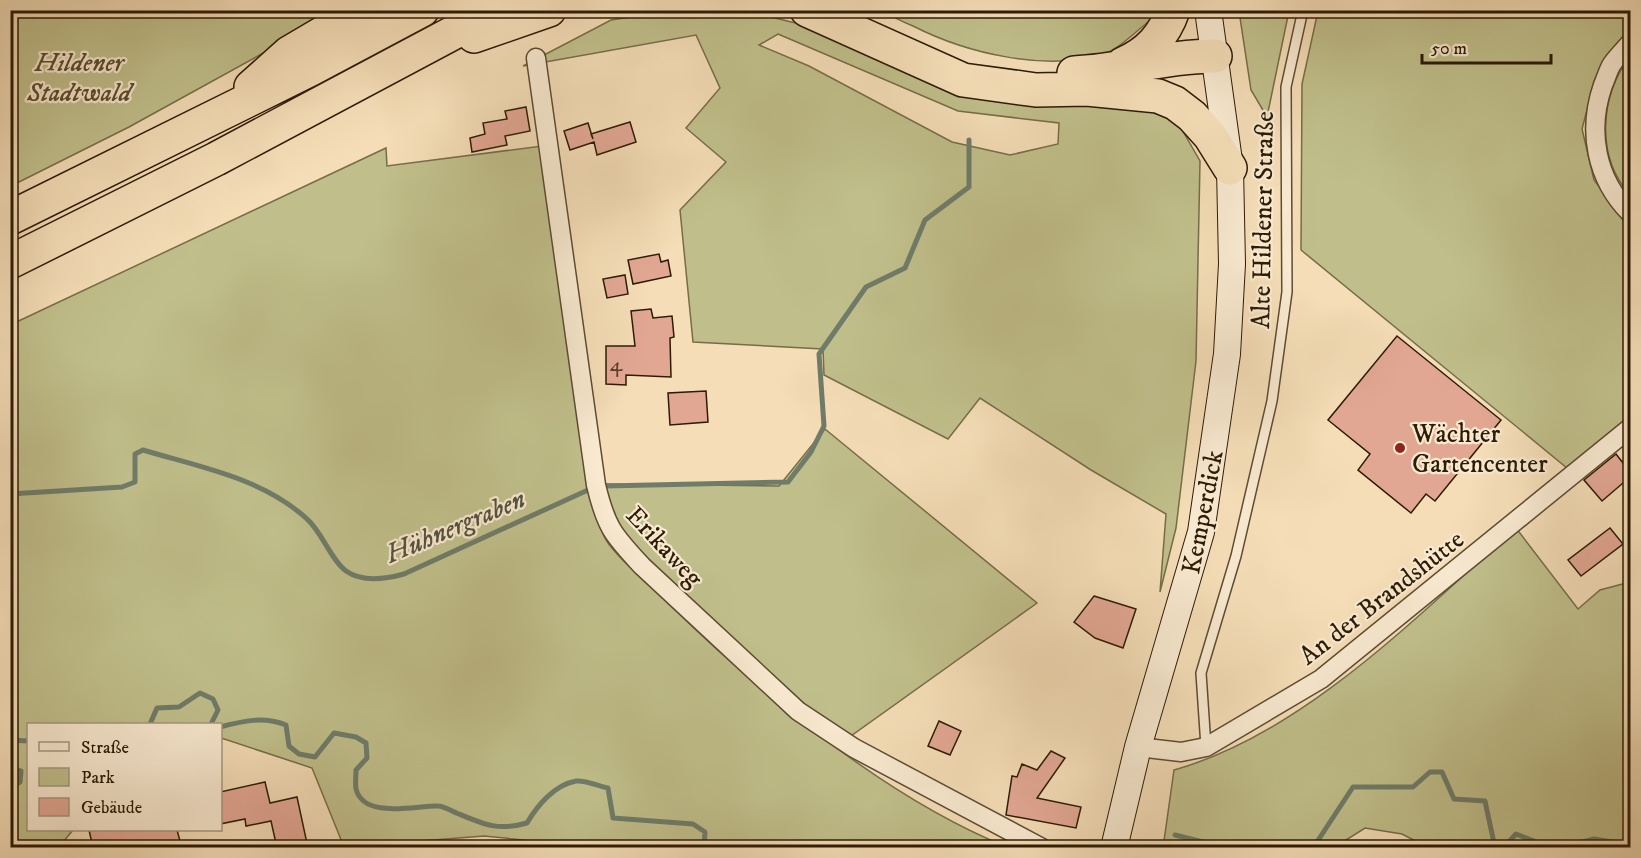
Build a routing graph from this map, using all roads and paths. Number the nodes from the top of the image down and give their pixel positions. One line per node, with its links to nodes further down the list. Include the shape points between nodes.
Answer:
1 (362, 10): 15 (highway, via 289,53)
2 (422, 10): 15 (highway)
3 (496, 10): 11 (highway)
4 (549, 10): 11 (highway)
5 (807, 10): 14 (highway, via 963,80 1036,90)
6 (861, 10): 14 (highway, via 887,31 917,46 990,69)
7 (1173, 10): 14 (highway, via 1156,42 1140,57)
8 (1208, 10): 13 (main road, Kemperdick)
9 (1304, 10): 22 (lane, Alte Hildener Straße, via 1286,87 1287,292 1265,433 1236,555 1201,673)
10 (1630, 43): 17 (street, via 1610,65 1597,104 1595,141 1602,172 1618,201)
11 (412, 57): 19 (highway)
12 (536, 57): 23 (street, Erikaweg, via 604,519 642,566 798,711 854,748)
13 (1216, 64): 14 (highway, via 1187,56); 16 (main road, Kemperdick)
14 (1099, 80): 16 (highway, via 1175,103 1210,136)
15 (218, 116): 18 (highway)
16 (1230, 168): 21 (main road, Kemperdick, via 1232,264 1218,429 1196,552)
17 (1630, 213)
18 (10, 218)
19 (10, 262)
20 (1630, 428): 22 (street, An der Brandshütte, via 1321,679)
21 (1138, 747): 22 (street, An der Brandshütte, via 1181,752); 24 (main road, Kemperdick)
22 (1206, 747)
23 (1042, 848)
24 (1114, 848)

